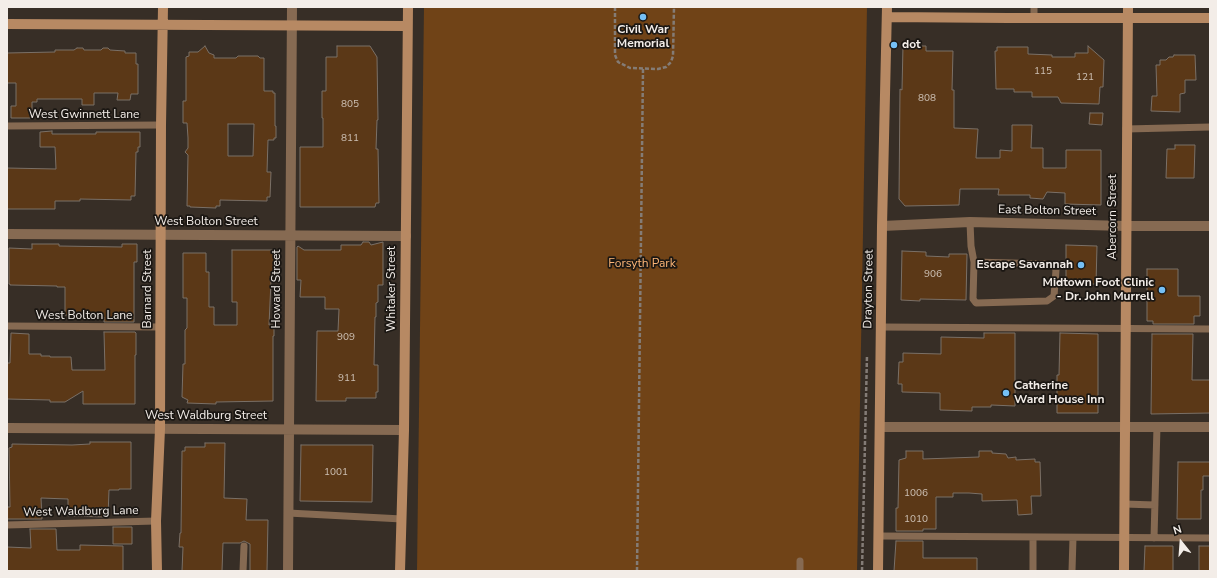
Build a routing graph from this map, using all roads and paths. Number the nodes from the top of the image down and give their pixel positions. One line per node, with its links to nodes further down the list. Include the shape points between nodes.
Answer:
1 (163, 7): 13 (main road, Barnard Street)
2 (292, 7): 14 (street, Howard Street)
3 (408, 7): 15 (main road, Whitaker Street)
4 (615, 7): 16 (path, via 615,55 618,62 622,66)
5 (674, 7): 16 (path, via 671,62 666,67)
6 (1034, 7): 9 (lane)
7 (1128, 7): 10 (main road, Abercorn Street)
8 (887, 12): 9 (main road); 22 (main road, Drayton Street)
9 (1034, 18): 10 (main road)
10 (1128, 18): 11 (main road); 20 (main road, Abercorn Street)
11 (1210, 18)
12 (7, 24): 13 (main road)
13 (163, 25): 14 (main road); 17 (main road, Barnard Street)
14 (292, 25): 15 (main road); 27 (street, Howard Street)
15 (408, 26): 28 (main road, Whitaker Street)
16 (643, 69): 61 (path)
17 (161, 125): 18 (lane, West Gwinnett Lane); 26 (main road, Barnard Street)
18 (7, 126)
19 (1210, 127): 20 (lane)
20 (1126, 129): 23 (main road, Abercorn Street)
21 (970, 222): 22 (street, East Bolton Street); 23 (street, East Bolton Street); 29 (lane, via 970,246)
22 (882, 226): 32 (main road, Drayton Street)
23 (1126, 226): 24 (street, East Bolton Street); 33 (main road, Abercorn Street)
24 (1210, 226)
25 (7, 234): 26 (street, West Bolton Street)
26 (161, 235): 27 (street, West Bolton Street); 31 (main road, Barnard Street)
27 (290, 235): 28 (street, West Bolton Street); 41 (street, Howard Street)
28 (406, 236): 42 (main road, Whitaker Street)
29 (974, 262): 29 (lane, via 973,300 976,303 1047,302 1054,296 1054,266)
30 (7, 326): 31 (lane, West Bolton Lane)
31 (161, 327): 40 (main road, Barnard Street)
32 (881, 327): 33 (lane); 38 (main road, Drayton Street)
33 (1125, 328): 34 (lane); 35 (main road, Abercorn Street)
34 (1210, 328)
35 (1125, 426): 36 (street); 38 (street); 43 (main road, Abercorn Street)
36 (1157, 426): 37 (street); 44 (lane)
37 (1210, 426)
38 (880, 427): 49 (main road, Drayton Street)
39 (7, 428): 40 (street, West Waldburg Street)
40 (160, 429): 41 (street, West Waldburg Street); 47 (main road, Barnard Street)
41 (289, 429): 42 (street, West Waldburg Street); 45 (street, Howard Street)
42 (404, 430): 46 (main road, Whitaker Street)
43 (1124, 504): 44 (lane); 52 (main road, Abercorn Street)
44 (1155, 505): 53 (lane)
45 (288, 514): 46 (lane); 59 (street, Howard Street)
46 (402, 519): 60 (main road, Whitaker Street)
47 (156, 521): 48 (lane, West Waldburg Lane); 57 (main road, Barnard Street)
48 (7, 525)
49 (879, 536): 50 (lane); 63 (main road, Drayton Street)
50 (1033, 537): 51 (lane); 64 (lane)
51 (1073, 538): 52 (lane); 65 (lane)
52 (1124, 538): 53 (lane); 66 (main road, Abercorn Street)
53 (1154, 538): 54 (lane)
54 (1210, 538)
55 (244, 546): 58 (lane)
56 (800, 561): 62 (lane)
57 (157, 571)
58 (243, 571)
59 (288, 571)
60 (400, 571)
61 (637, 571)
62 (800, 571)
63 (878, 571)
64 (1033, 571)
65 (1072, 571)
66 (1124, 571)

